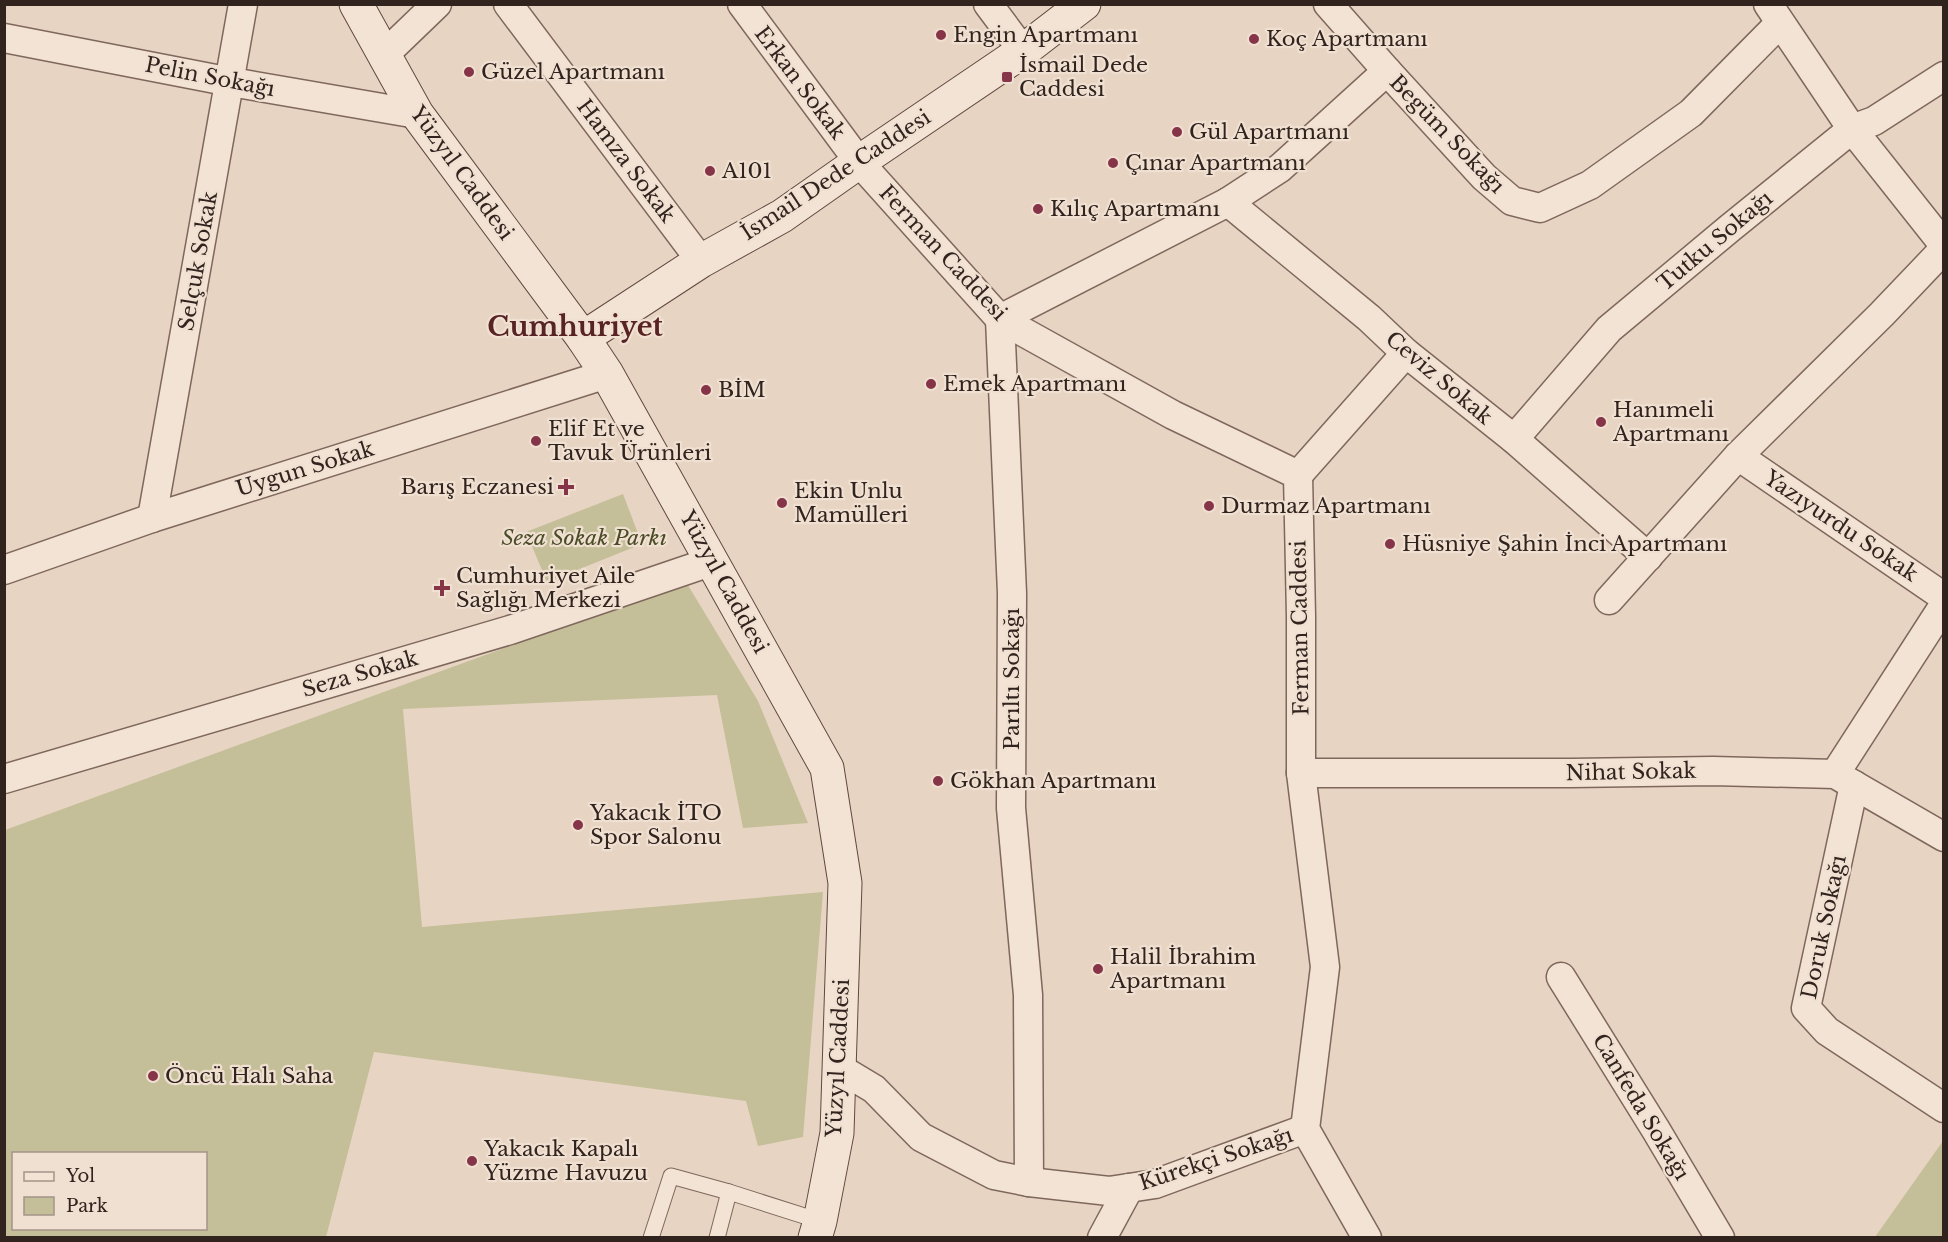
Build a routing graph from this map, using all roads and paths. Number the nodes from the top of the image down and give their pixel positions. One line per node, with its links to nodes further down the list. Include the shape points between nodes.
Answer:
1 (243, 4): 15 (street, Selçuk Sokak)
2 (356, 4): 12 (street, Yüzyıl Caddesi)
3 (437, 4): 12 (street)
4 (508, 4): 21 (street, Hamza Sokak)
5 (742, 4): 18 (street, Erkan Sokak)
6 (988, 4): 11 (street)
7 (1084, 4): 11 (street, İsmail Dede Caddesi)
8 (1328, 4): 13 (street, Begüm Sokağı)
9 (1774, 14): 13 (street, Begüm Sokağı, via 1691,113 1590,185 1540,208 1512,201 1484,177); 17 (street)
10 (4, 38): 15 (street, Pelin Sokağı)
11 (1023, 51): 18 (street, İsmail Dede Caddesi)
12 (384, 55): 16 (street, Yüzyıl Caddesi)
13 (1387, 71): 19 (street, via 1280,168)
14 (1944, 76): 17 (street, Tutku Sokağı, via 1874,121)
15 (231, 82): 16 (street, Pelin Sokağı); 29 (street, Selçuk Sokak)
16 (417, 114): 23 (street, Yüzyıl Caddesi)
17 (1852, 129): 20 (street); 26 (street, Tutku Sokağı, via 1610,329)
18 (859, 162): 21 (street, İsmail Dede Caddesi, via 782,216); 22 (street, Ferman Caddesi)
19 (1228, 202): 22 (street); 24 (street, Ceviz Sokak)
20 (1944, 247): 27 (street, via 1882,315)
21 (701, 261): 23 (street, İsmail Dede Caddesi)
22 (1000, 319): 28 (street, Ferman Caddesi, via 1173,414); 44 (street, Parıltı Sokağı, via 1012,593 1011,808 1028,995)
23 (583, 338): 25 (street, Yüzyıl Caddesi)
24 (1406, 353): 26 (street, Ceviz Sokak); 28 (street)
25 (607, 374): 29 (street, Uygun Sokak); 31 (street, Yüzyıl Caddesi)
26 (1514, 439): 30 (street, Ceviz Sokak)
27 (1738, 456): 30 (street); 33 (street, Yazıyurdu Sokak)
28 (1298, 475): 36 (street, Ferman Caddesi)
29 (152, 518): 32 (street, Uygun Sokak)
30 (1648, 557): 34 (street)
31 (713, 561): 37 (street, Seza Sokak, via 510,630); 41 (street, Yüzyıl Caddesi, via 827,768 845,883)
32 (4, 570)
33 (1944, 597)
34 (1610, 600)
35 (1944, 605): 38 (street)
36 (1301, 772): 38 (street, Nihat Sokak, via 1713,771); 43 (street, Ferman Caddesi, via 1325,967)
37 (4, 778)
38 (1844, 780): 39 (street, Nihat Sokak); 42 (street, Doruk Sokağı, via 1806,1008 1827,1030)
39 (1944, 837)
40 (1562, 977): 52 (street, Canfeda Sokağı)
41 (839, 1068): 44 (street, Kürekçi Sokağı, via 874,1089 921,1137 994,1174); 47 (street, Yüzyıl Caddesi, via 837,1133)
42 (1944, 1108)
43 (1305, 1129): 45 (street, Kürekçi Sokağı, via 1155,1184); 51 (street)
44 (1029, 1182): 45 (street, Kürekçi Sokağı, via 1109,1191)
45 (1129, 1188): 50 (street)
46 (729, 1192): 47 (lane); 48 (lane, via 671,1176); 49 (lane)
47 (818, 1229)
48 (651, 1238)
49 (717, 1238)
50 (1102, 1238)
51 (1367, 1238)
52 (1720, 1238)

